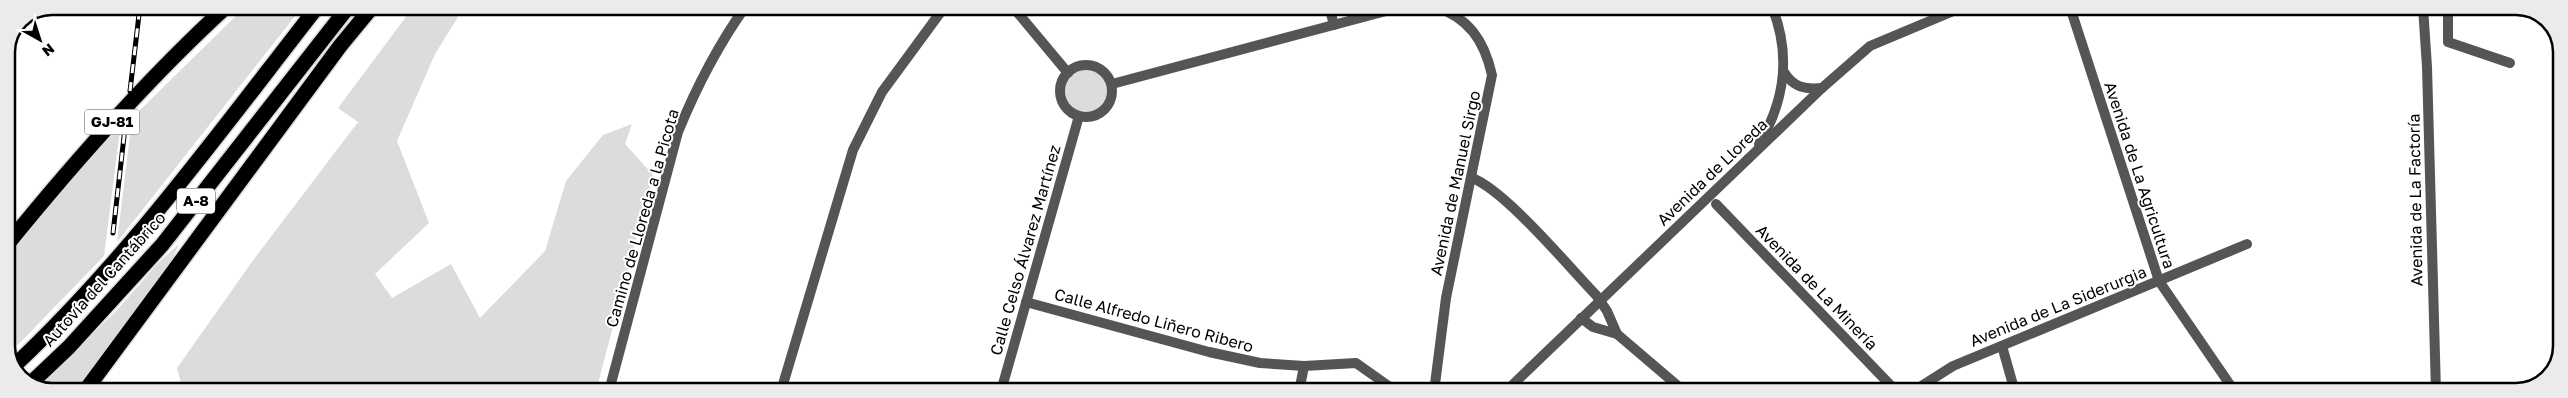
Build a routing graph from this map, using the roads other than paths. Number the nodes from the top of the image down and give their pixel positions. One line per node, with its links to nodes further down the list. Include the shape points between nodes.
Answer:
1 (217, 15): 26 (highway, GJ-81, via 100,134)
2 (311, 15): 34 (highway, Autovía del Cantábrico / A-8, via 146,226 76,305)
3 (342, 15): 36 (highway, Autovía del Cantábrico / A-8, via 162,245 69,347)
4 (366, 15): 37 (highway, via 340,46)
5 (740, 15): 38 (street, Camino de Lloreda a la Picota, via 716,54 678,132)
6 (939, 15): 39 (street, via 882,92 853,150)
7 (1020, 15): 18 (street)
8 (1331, 15): 16 (street)
9 (1371, 15): 16 (street)
10 (1454, 15): 24 (street, Avenida de Manuel Sirgo, via 1478,36 1492,75)
11 (1775, 15): 19 (street, via 1782,40)
12 (1943, 15): 21 (street, Avenida de Lloreda, via 1870,46)
13 (2073, 15): 28 (street, Avenida de La Agricultura)
14 (2424, 15): 50 (street, Avenida de La Factoría)
15 (2448, 15): 17 (street, via 2448,42)
16 (1334, 25): 20 (street)
17 (2510, 63)
18 (1068, 72): 20 (street, via 1081,65 1097,67); 22 (street, via 1060,89 1061,98 1064,106)
19 (1784, 72): 21 (street, via 1801,88); 23 (street, via 1776,110)
20 (1112, 84): 22 (street, via 1111,100 1102,112 1094,116)
21 (1822, 88): 23 (street, Avenida de Lloreda)
22 (1079, 116): 30 (street, Calle Celso Álvarez Martínez)
23 (1748, 159): 29 (street, Avenida de Lloreda)
24 (1472, 178): 29 (street, via 1510,206); 43 (street, Avenida de Manuel Sirgo, via 1446,298)
25 (1716, 204): 46 (street, Avenida de La Minería)
26 (15, 235)
27 (2247, 244): 28 (street, Avenida de La Siderurgia)
28 (2159, 281): 33 (street, Avenida de La Siderurgia); 49 (street, Avenida de La Agricultura)
29 (1600, 300): 31 (street, Avenida de Lloreda); 32 (street)
30 (1026, 302): 35 (street, Calle Alfredo Liñero Ribero, via 1209,352 1260,363); 40 (street, Calle Celso Álvarez Martínez)
31 (1581, 318): 32 (street, via 1593,327); 44 (street, Avenida de Lloreda)
32 (1617, 334): 45 (street)
33 (2002, 346): 47 (street, Avenida de La Siderurgia, via 1953,366); 48 (street)
34 (19, 361)
35 (1304, 366): 41 (street); 42 (street, Calle Alfredo Liñero Ribero, via 1356,364)
36 (36, 379)
37 (91, 383)
38 (611, 383)
39 (785, 383)
40 (1004, 383)
41 (1301, 383)
42 (1384, 383)
43 (1435, 383)
44 (1514, 383)
45 (1674, 383)
46 (1888, 383)
47 (1926, 383)
48 (2013, 383)
49 (2229, 383)
50 (2436, 383)

